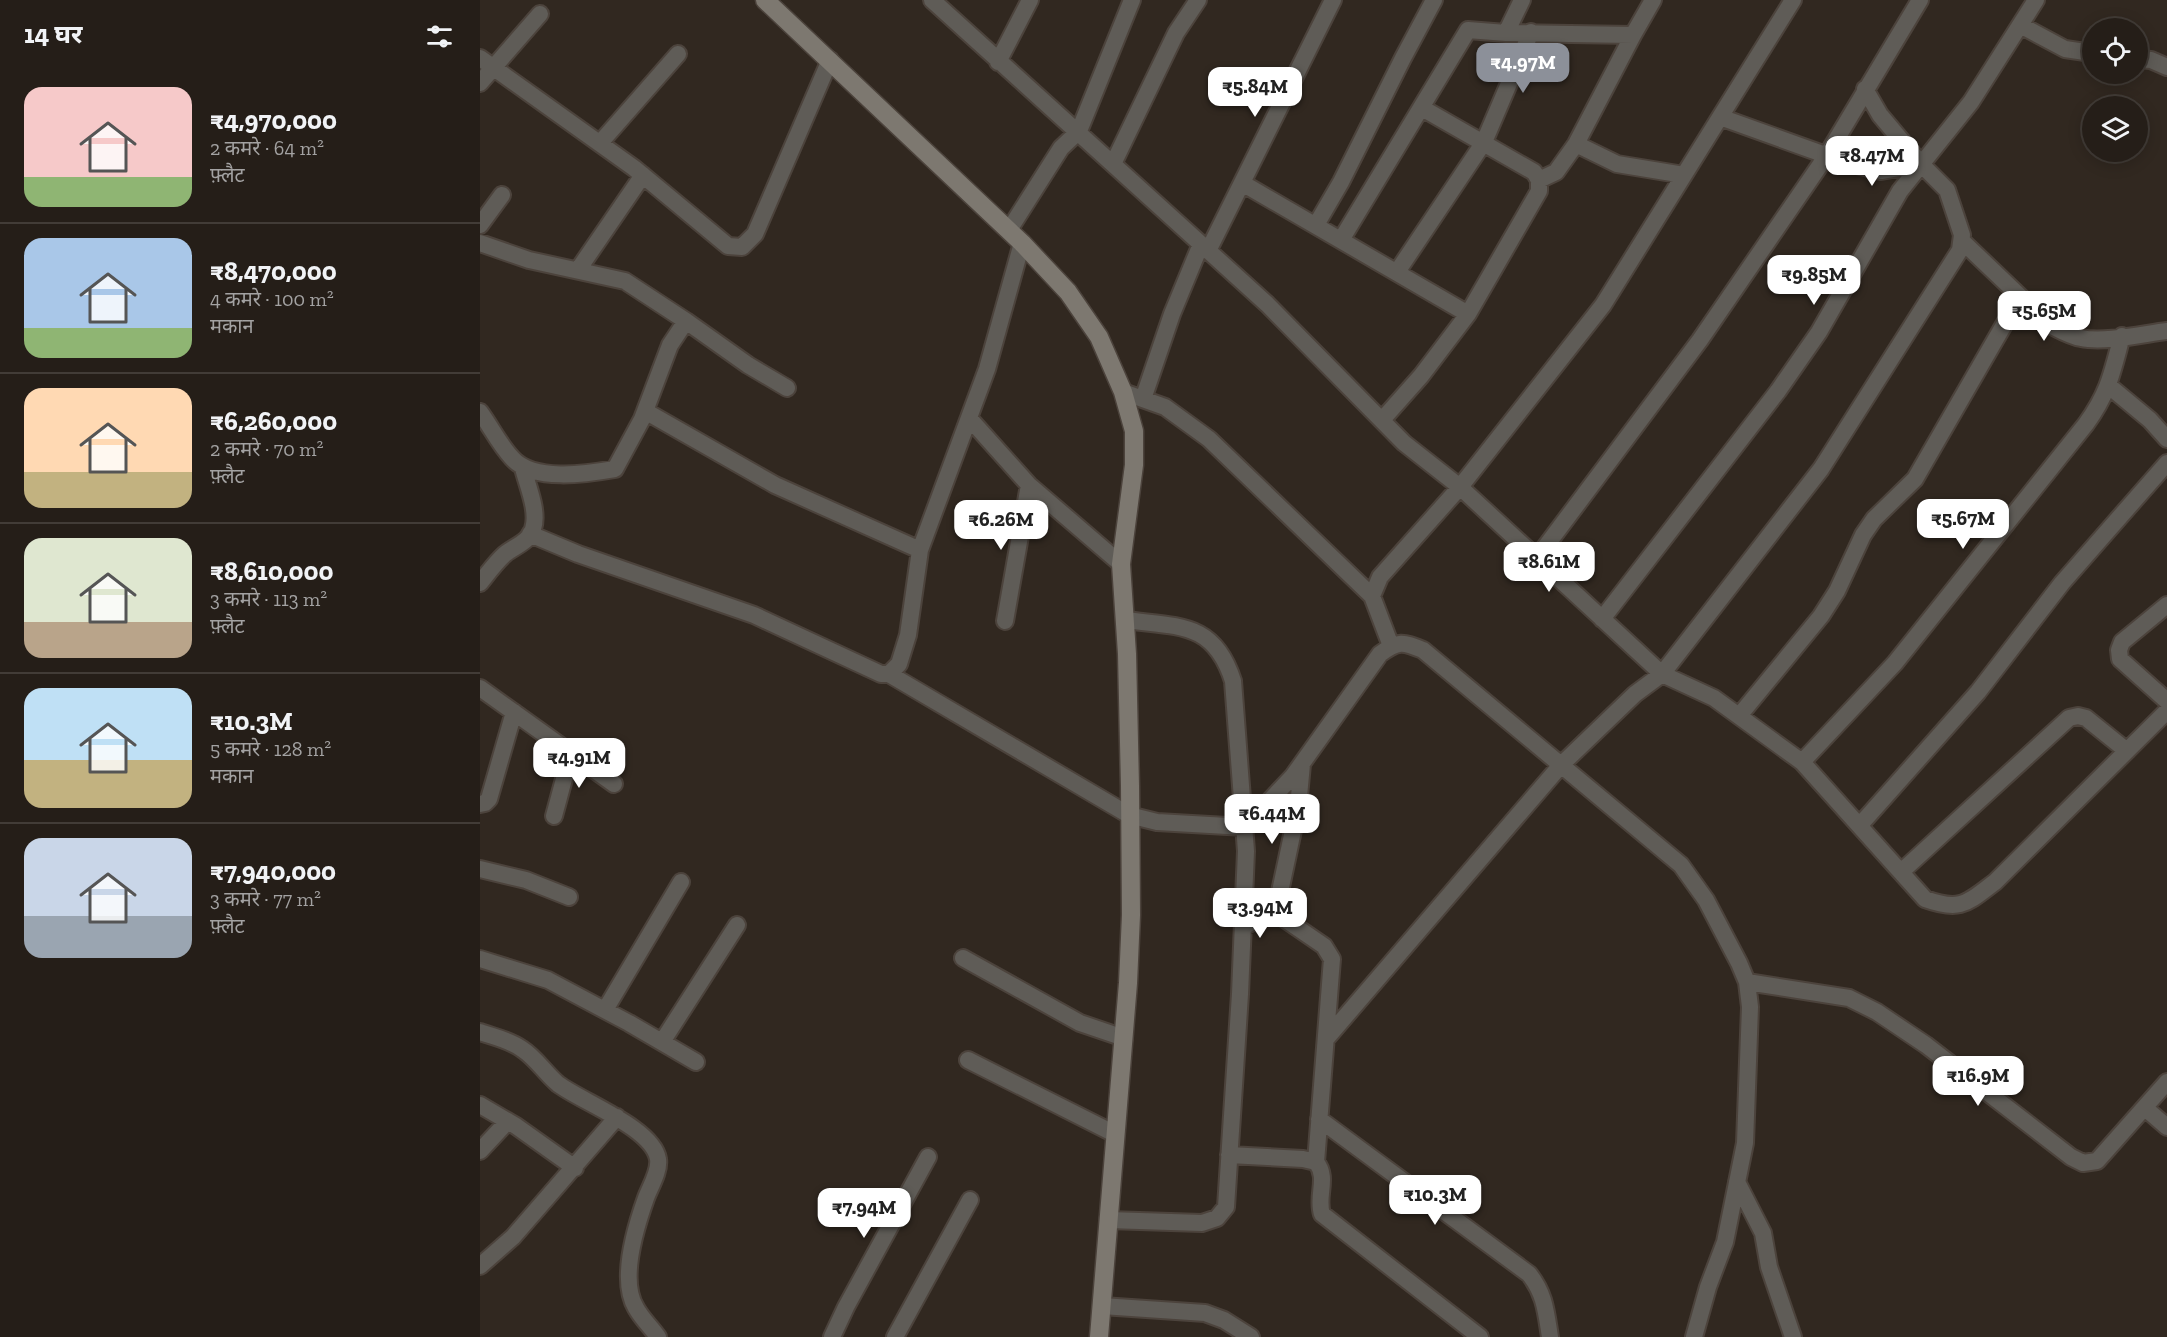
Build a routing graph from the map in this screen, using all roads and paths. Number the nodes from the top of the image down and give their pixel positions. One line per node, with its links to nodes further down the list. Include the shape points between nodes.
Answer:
1 (765, 0): 20 (street)
2 (932, 0): 22 (street)
3 (1030, 0): 22 (street)
4 (1132, 0): 29 (street)
5 (1198, 0): 34 (street, via 1176,33)
6 (1333, 0): 39 (street)
7 (1434, 0): 42 (street)
8 (1522, 0): 16 (street)
9 (1653, 0): 17 (street)
10 (1793, 0): 28 (street)
11 (1920, 0): 26 (street)
12 (2036, 0): 14 (street)
13 (540, 14): 23 (street)
14 (2020, 25): 18 (street, via 2065,49); 35 (street, via 1971,102)
15 (1531, 32): 16 (street); 17 (street); 30 (street)
16 (1506, 33): 27 (street, via 1468,30)
17 (1633, 35): 32 (street)
18 (2082, 52)
19 (678, 54): 31 (street)
20 (830, 60): 36 (street, via 755,234 742,247 728,246); 43 (street)
21 (2148, 60): 24 (street)
22 (998, 62): 29 (street)
23 (486, 63): 25 (street); 31 (street)
24 (2167, 67)
25 (480, 83)
26 (1865, 89): 33 (street); 35 (street, via 1880,115)
27 (1422, 108): 30 (street); 44 (street)
28 (1720, 117): 33 (street); 37 (street)
29 (1079, 131): 34 (street); 43 (street, via 1061,148)
30 (1484, 142): 38 (street, via 1534,172); 49 (street)
31 (600, 143): 36 (street)
32 (1576, 144): 37 (street, via 1617,164); 38 (street, via 1556,172)
33 (1827, 155): 35 (street, via 1881,171); 70 (street, via 1700,339)
34 (1113, 164): 47 (street)
35 (1921, 164): 45 (street, via 1947,190); 75 (street, via 1900,191 1819,332 1778,391)
36 (642, 175): 48 (street)
37 (1684, 175): 67 (street, via 1603,305)
38 (1539, 180): 51 (street, via 1539,191)
39 (1242, 183): 42 (street); 47 (street)
40 (502, 195): 41 (street)
41 (480, 225)
42 (1316, 225): 44 (street)
43 (1015, 236): 57 (street, via 1068,292 1099,337); 61 (street, via 987,369)
44 (1341, 240): 49 (street)
45 (1963, 242): 50 (street); 80 (street, via 1821,469)
46 (480, 243): 48 (street, via 529,260)
47 (1205, 248): 58 (street, via 1172,314); 62 (street, via 1267,304)
48 (578, 270): 52 (street, via 625,281)
49 (1397, 272): 51 (street)
50 (2020, 297): 54 (street, via 2050,325 2079,338); 85 (street, via 1915,479 1874,519 1821,616)
51 (1468, 314): 62 (street)
52 (686, 321): 56 (street); 59 (street, via 670,345)
53 (2167, 331): 54 (street)
54 (2122, 336): 55 (street)
55 (2109, 386): 63 (street); 88 (street, via 2086,424 1895,663)
56 (788, 388)
57 (1123, 392): 58 (street); 71 (street, via 1134,431 1134,465)
58 (1143, 399): 73 (street, via 1165,407 1209,439)
59 (645, 411): 65 (street, via 615,469 540,474); 69 (street, via 775,485)
60 (480, 412): 65 (street, via 497,440)
61 (969, 418): 66 (street); 69 (street)
62 (1382, 420): 67 (street, via 1404,443)
63 (2167, 439)
64 (2167, 463): 95 (street, via 2062,583 1978,692)
65 (523, 468): 68 (street, via 534,521)
66 (1029, 485): 71 (street); 77 (street)
67 (1460, 487): 70 (street); 73 (street, via 1380,577)
68 (530, 534): 72 (street, via 505,554); 79 (street, via 754,615)
69 (920, 550): 79 (street, via 908,635 899,664)
70 (1537, 558): 75 (street)
71 (1121, 564): 76 (street)
72 (480, 583)
73 (1372, 596): 78 (street)
74 (2167, 605): 82 (street, via 2122,642 2119,651 2120,658)
75 (1602, 619): 80 (street)
76 (1125, 620): 93 (street); 96 (street, via 1193,630 1212,641 1226,661 1233,681)
77 (1005, 621)
78 (1391, 646): 89 (street, via 1380,654); 90 (street, via 1404,642 1423,650)
79 (889, 674): 93 (street)
80 (1662, 674): 85 (street, via 1714,698); 90 (street, via 1635,694)
81 (480, 688): 84 (street)
82 (2167, 701)
83 (2167, 711): 86 (street)
84 (514, 712): 87 (street); 92 (street, via 489,799)
85 (1738, 716): 88 (street)
86 (2127, 751): 98 (street, via 2086,718 2069,718); 98 (street, via 1995,882 1965,904 1943,906 1925,898)
87 (571, 753): 91 (street); 94 (street)
88 (1802, 762): 95 (street)
89 (1302, 764): 96 (street); 101 (street, via 1298,807)
90 (1561, 765): 106 (street, via 1681,865 1706,900); 110 (street)
91 (614, 784)
92 (480, 804)
93 (1129, 814): 96 (street, via 1157,822); 109 (street, via 1131,915)
94 (554, 816)
95 (1860, 825): 98 (street)
96 (1245, 827): 103 (street)
97 (480, 869): 100 (street, via 526,880)
98 (1901, 872)
99 (681, 882): 107 (street)
100 (568, 897)
101 (1273, 911): 103 (street); 110 (street, via 1324,946 1332,959)
102 (736, 925): 111 (street)
103 (1243, 927): 123 (street)
104 (963, 958): 109 (street, via 1080,1023)
105 (480, 959): 107 (street, via 548,980)
106 (1747, 982): 116 (street, via 1849,998 1877,1012 2083,1163 2097,1161); 127 (street, via 1750,1007 1745,1143)
107 (605, 1010): 111 (street)
108 (480, 1032): 117 (street, via 524,1050 558,1084)
109 (1124, 1038): 121 (street)
110 (1326, 1039): 118 (street)
111 (662, 1042): 113 (street)
112 (968, 1060): 121 (street)
113 (696, 1062)
114 (2167, 1082): 116 (street)
115 (480, 1105): 119 (street)
116 (2145, 1108): 120 (street)
117 (617, 1118): 126 (street); 132 (street, via 644,1136 658,1160 628,1269 635,1308)
118 (1319, 1119): 125 (street); 138 (street, via 1529,1274 1539,1287)
119 (508, 1121): 122 (street); 126 (street)
120 (2167, 1127)
121 (1115, 1134): 129 (street)
122 (480, 1151)
123 (1229, 1155): 125 (street); 129 (street, via 1226,1207 1217,1218 1202,1224)
124 (928, 1157): 133 (street)
125 (1316, 1162): 137 (street, via 1323,1177 1319,1205 1322,1214)
126 (575, 1167): 130 (street, via 513,1237)
127 (1737, 1182): 139 (street, via 1725,1242); 140 (street, via 1762,1233)
128 (970, 1200): 134 (street)
129 (1108, 1220): 131 (street)
130 (480, 1266)
131 (1102, 1306): 135 (street); 136 (street, via 1205,1313)
132 (658, 1337)
133 (832, 1337)
134 (895, 1337)
135 (1099, 1337)
136 (1251, 1337)
137 (1480, 1337)
138 (1550, 1337)
139 (1694, 1337)
140 (1792, 1337)

